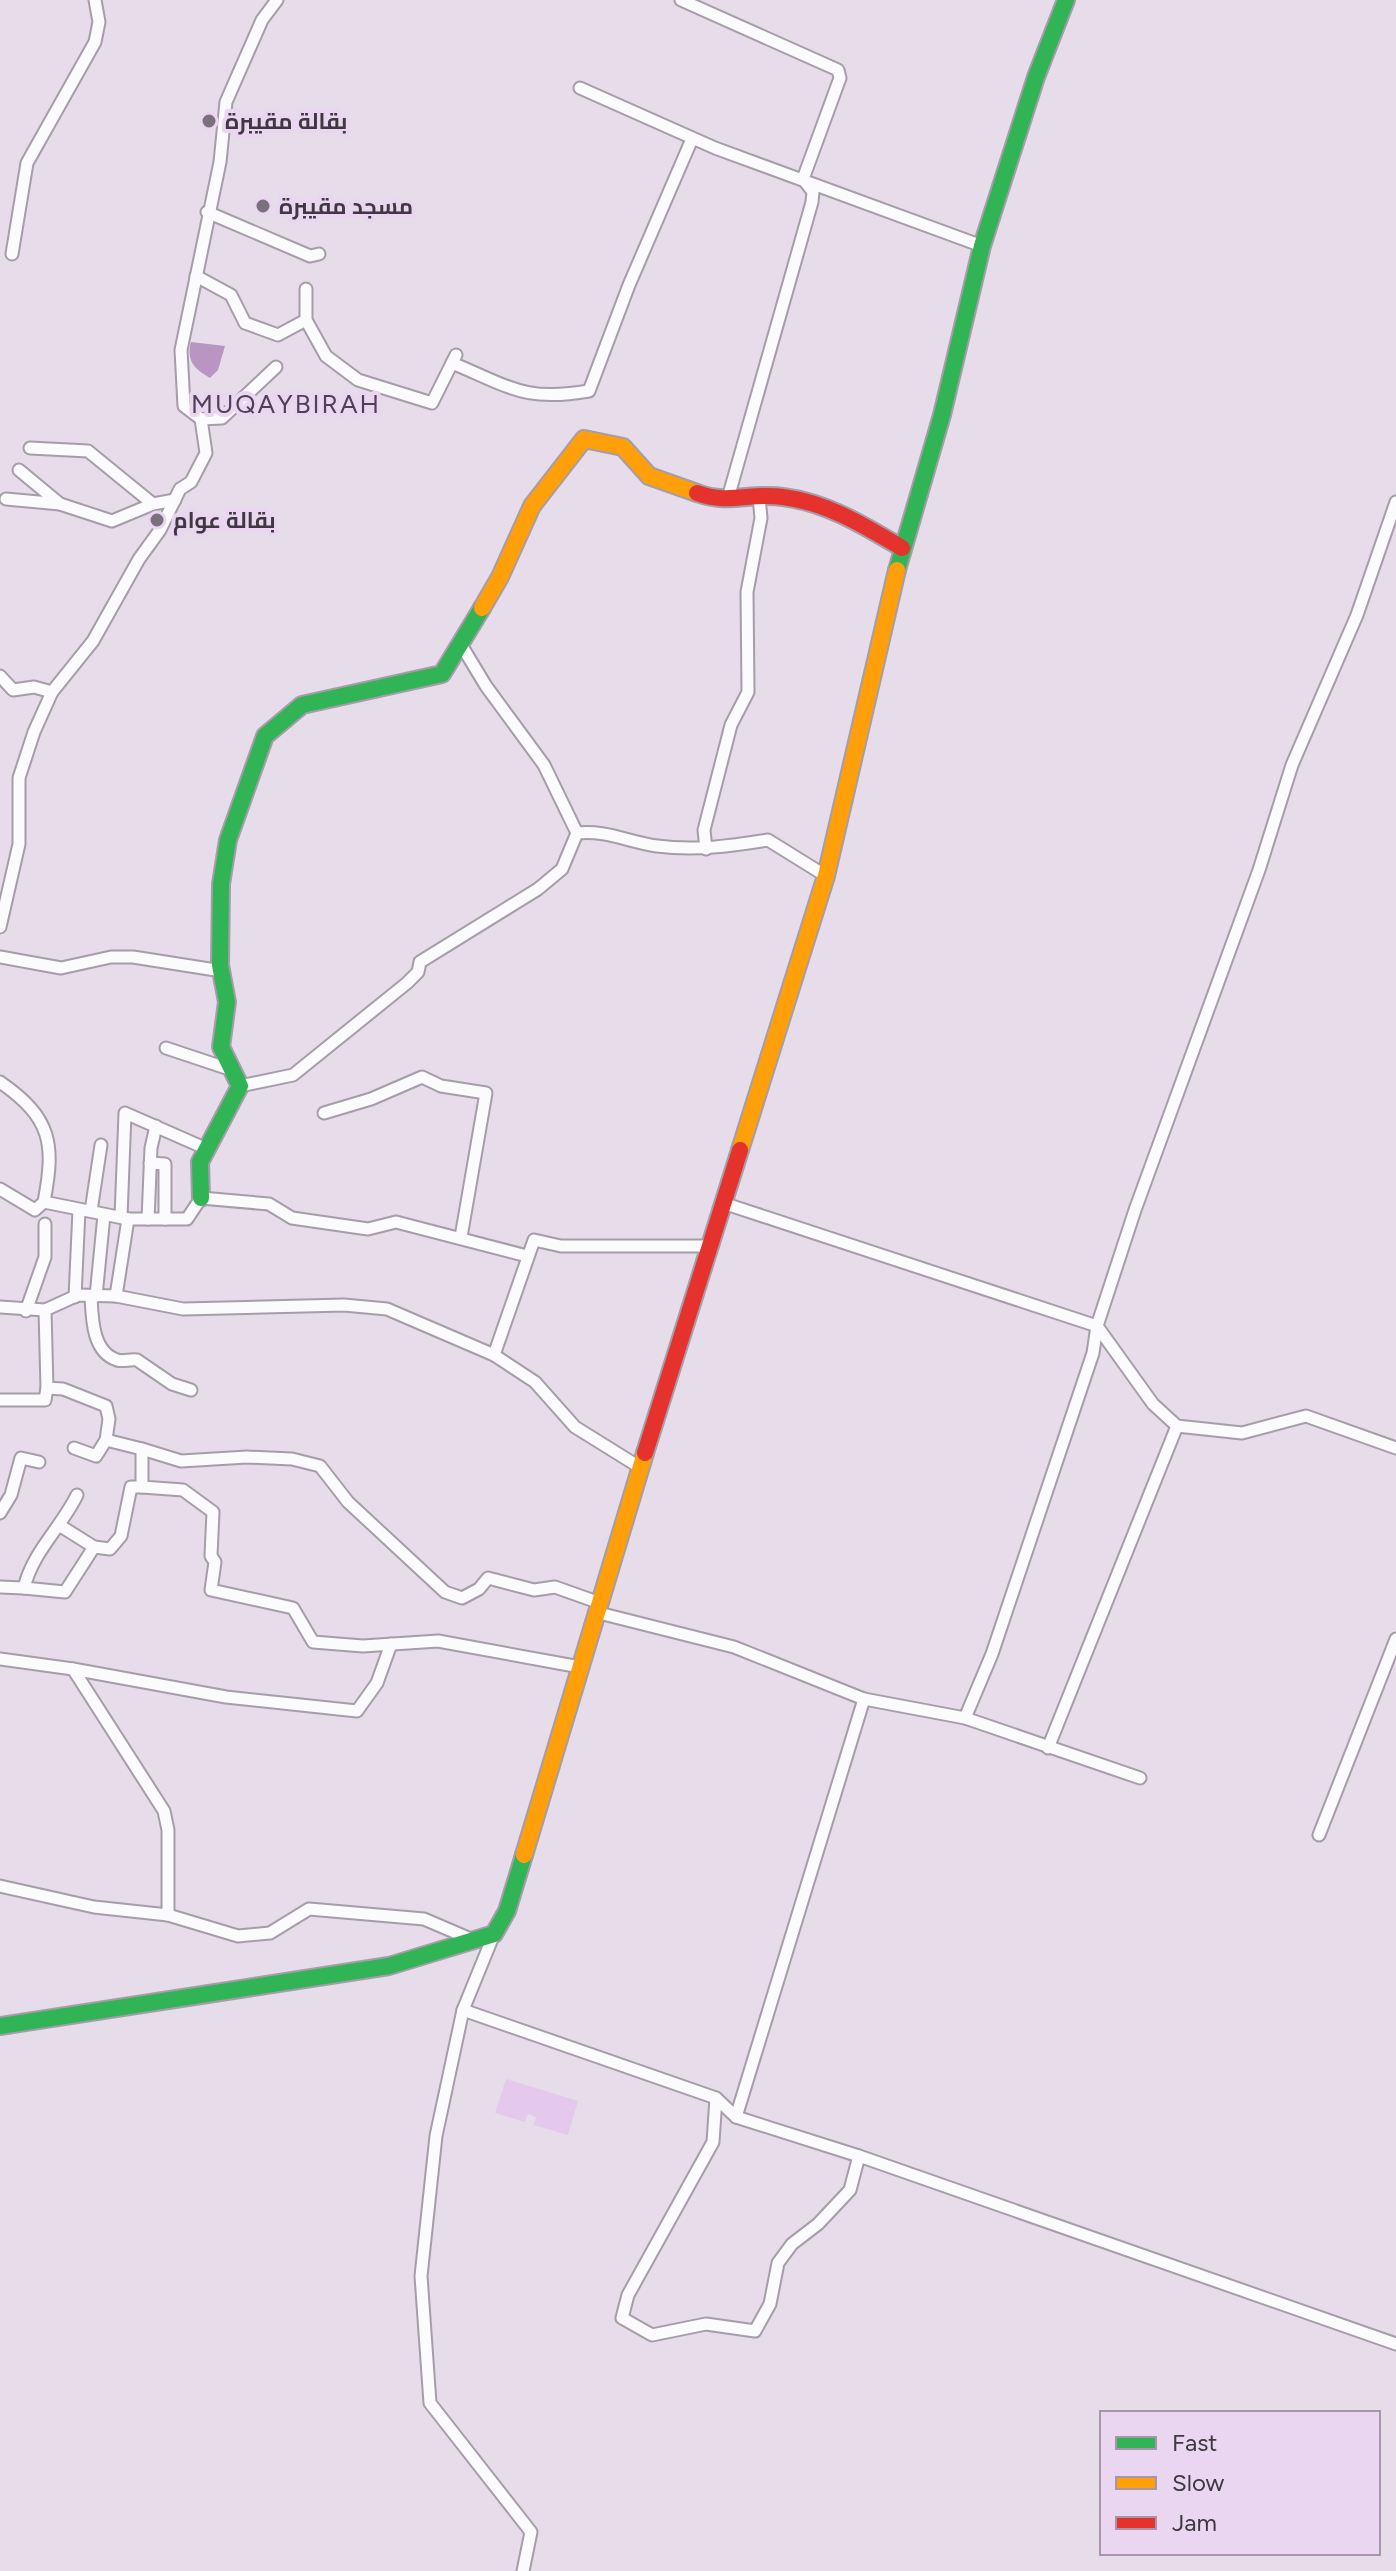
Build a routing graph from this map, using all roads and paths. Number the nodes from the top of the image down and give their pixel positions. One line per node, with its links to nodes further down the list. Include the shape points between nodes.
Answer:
1 (95, 0): 10 (street, via 95,42 27,163)
2 (277, 0): 8 (street, via 262,20 226,102 220,162)
3 (681, 0): 7 (street, via 838,70 840,78)
4 (1066, 0): 9 (street)
5 (580, 88): 6 (street)
6 (692, 139): 7 (street); 14 (street, via 589,391 532,396 454,359 428,404 358,380 326,356)
7 (803, 179): 9 (street); 20 (street, via 813,192 812,202)
8 (207, 212): 11 (street, via 310,256); 12 (street)
9 (982, 246): 26 (street, via 942,415)
10 (12, 254)
11 (319, 254)
12 (196, 276): 14 (street, via 231,295 245,323 278,335); 16 (street, via 181,350 184,406)
13 (306, 289): 14 (street)
14 (306, 320)
15 (276, 367): 16 (street, via 222,418)
16 (201, 419): 22 (street, via 206,453)
17 (30, 448): 25 (street, via 88,451)
18 (19, 470): 24 (street)
19 (759, 497): 20 (street); 26 (street, via 780,496 835,509); 31 (street, via 761,518 747,592 748,692 731,725 704,830)
20 (728, 498): 27 (street, via 717,501 649,476 637,454 605,439 584,439 532,506 500,577)
21 (6, 499): 24 (street)
22 (175, 500): 25 (street); 29 (street, via 93,641)
23 (1396, 502): 64 (street, via 1357,615 1292,765)
24 (60, 504): 25 (street, via 112,521)
25 (153, 504)
26 (902, 548): 32 (street)
27 (460, 643): 30 (street, via 544,765); 35 (street, via 442,674 302,705 265,736 228,840 221,884)
28 (0, 676): 29 (street, via 13,690 34,687)
29 (52, 692): 33 (street, via 19,778 19,844)
30 (577, 833): 31 (street, via 600,831 654,845); 39 (street, via 562,869 420,962 407,983 293,1075)
31 (706, 849): 32 (street, via 768,840)
32 (826, 876): 48 (street)
33 (0, 927)
34 (0, 957): 35 (street, via 61,968 133,957)
35 (222, 971): 37 (street, via 227,1002 221,1047)
36 (166, 1048): 37 (street)
37 (229, 1069): 39 (street)
38 (0, 1082): 47 (street, via 37,1116 50,1140)
39 (240, 1086): 43 (street)
40 (324, 1113): 55 (street, via 422,1077 441,1086 486,1093)
41 (156, 1126): 43 (street); 44 (street); 51 (street, via 125,1113)
42 (101, 1145): 49 (street)
43 (207, 1149): 46 (street, via 198,1179)
44 (150, 1163): 52 (street); 53 (street, via 165,1164)
45 (0, 1189): 47 (street, via 35,1210)
46 (201, 1198): 53 (street, via 187,1219); 55 (street, via 269,1204 311,1222 368,1229 396,1222)
47 (44, 1202): 49 (street)
48 (723, 1203): 56 (street); 64 (street)
49 (85, 1210): 50 (street); 60 (street)
50 (104, 1215): 51 (street); 58 (street)
51 (125, 1218): 52 (street); 59 (street)
52 (148, 1219): 53 (street)
53 (165, 1219)
54 (45, 1224): 63 (street, via 45,1257)
55 (461, 1237): 57 (street)
56 (710, 1246): 57 (street, via 561,1246 534,1240); 76 (street)
57 (527, 1256): 65 (street)
58 (94, 1296): 59 (street); 60 (street); 67 (street, via 94,1326 106,1353 120,1362 137,1360)
59 (116, 1296): 65 (street, via 183,1309 387,1309)
60 (75, 1297): 62 (street)
61 (0, 1307): 63 (street)
62 (45, 1310): 63 (street); 66 (street)
63 (26, 1311)
64 (1097, 1326): 70 (street, via 1153,1404); 91 (street, via 1093,1353 1025,1561)
65 (494, 1355): 76 (street, via 535,1382 575,1427)
66 (47, 1388): 68 (street, via 45,1400); 71 (street, via 106,1406)
67 (191, 1390)
68 (2, 1399): 69 (street)
69 (0, 1412)
70 (1177, 1426): 73 (street, via 1242,1433 1306,1416); 92 (street)
71 (106, 1440): 72 (street, via 96,1456); 74 (street)
72 (74, 1448)
73 (1396, 1448)
74 (142, 1449): 77 (street); 84 (street, via 181,1461 247,1457 320,1466 348,1502 445,1592 462,1598 488,1578 534,1590 555,1587)
75 (39, 1462): 79 (street, via 21,1458)
76 (641, 1468): 84 (street)
77 (142, 1487): 81 (street, via 131,1487 121,1536 110,1549); 86 (street, via 183,1490 213,1512 211,1590 293,1608 313,1642)
78 (77, 1495): 80 (street)
79 (0, 1513)
80 (59, 1525): 81 (street); 83 (street, via 32,1563)
81 (94, 1547): 83 (street, via 65,1592)
82 (0, 1587): 83 (street)
83 (24, 1588)
84 (598, 1608): 88 (street); 90 (street, via 734,1647)
85 (1396, 1639): 94 (street)
86 (391, 1644): 88 (street, via 438,1641); 89 (street, via 377,1683 357,1711 226,1697)
87 (0, 1659): 89 (street)
88 (580, 1667): 97 (street, via 507,1911)
89 (73, 1669): 96 (street, via 164,1811)
90 (864, 1699): 91 (street); 102 (street)
91 (965, 1718): 92 (street)
92 (1048, 1748): 93 (street)
93 (1140, 1778)
94 (1319, 1835)
95 (0, 1886): 96 (street, via 94,1907)
96 (168, 1915): 98 (street, via 238,1936 270,1933 309,1909 343,1911 424,1919)
97 (494, 1934): 98 (street); 99 (street)
98 (473, 1940): 100 (street, via 389,1966)
99 (463, 2010): 101 (street); 105 (street, via 436,2136 421,2276 430,2403 531,2532)
100 (0, 2026)
101 (716, 2098): 102 (street); 103 (street, via 713,2142 628,2295 622,2318 652,2335 706,2324 755,2331 770,2304 778,2263 850,2190)
102 (736, 2117): 103 (street)
103 (859, 2156): 104 (street)
104 (1396, 2344)
105 (523, 2571)

